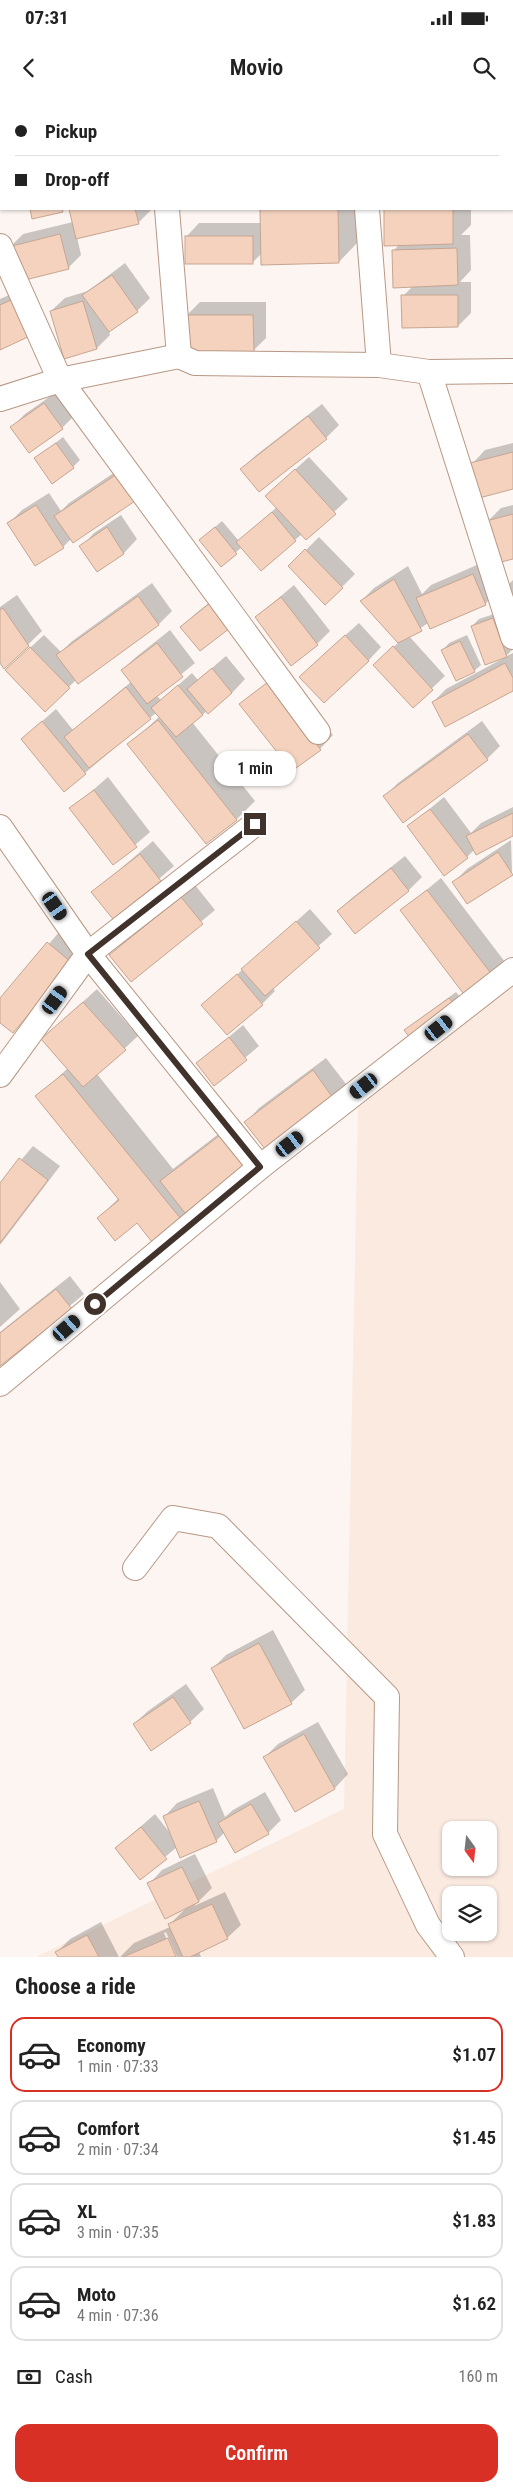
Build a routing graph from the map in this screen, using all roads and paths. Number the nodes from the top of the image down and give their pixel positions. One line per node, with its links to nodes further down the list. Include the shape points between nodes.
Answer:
1 (167, 210): 4 (street)
2 (367, 210): 5 (street)
3 (0, 246): 8 (street)
4 (179, 356): 5 (street, via 195,363); 8 (street)
5 (379, 365): 7 (street)
6 (513, 371): 7 (street)
7 (430, 372): 10 (street)
8 (60, 380): 9 (street); 11 (street)
9 (0, 399)
10 (513, 637)
11 (318, 732)
12 (255, 824): 14 (street)
13 (0, 826): 14 (street)
14 (88, 954): 16 (street); 17 (street)
15 (513, 970): 17 (street)
16 (0, 1075)
17 (260, 1167): 18 (street)
18 (0, 1384)
19 (135, 1568): 20 (street, via 173,1518 218,1526 387,1697 386,1834 428,1925)
20 (452, 1957)

